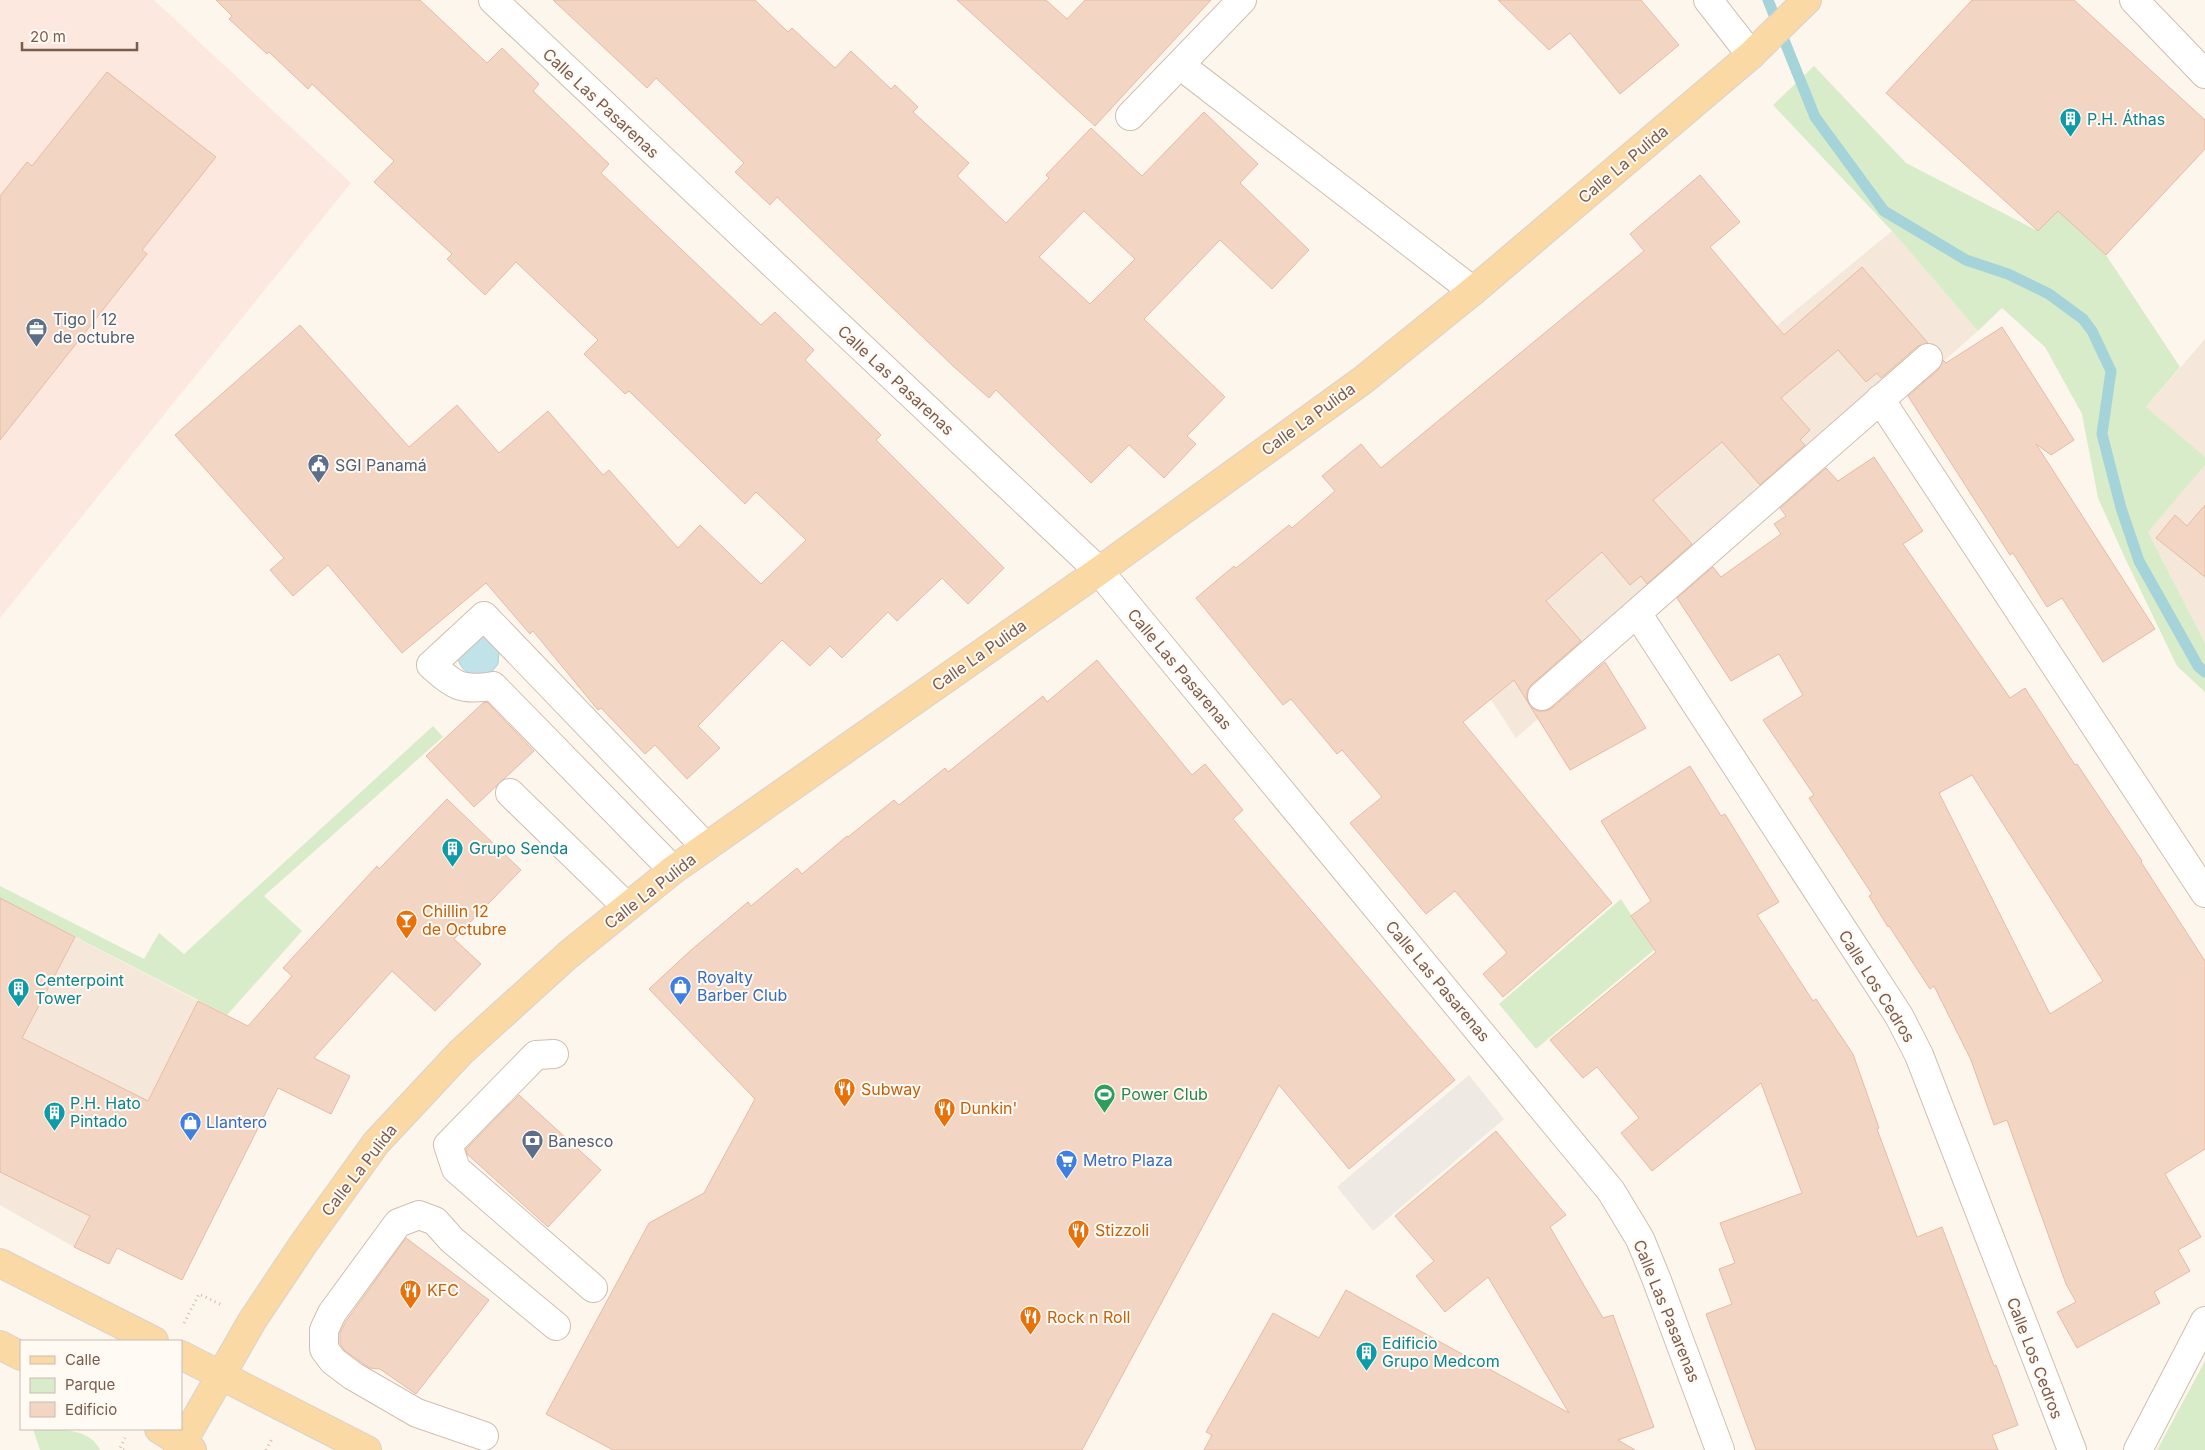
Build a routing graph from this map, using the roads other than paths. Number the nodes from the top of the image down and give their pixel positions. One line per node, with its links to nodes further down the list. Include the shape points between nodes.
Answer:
1 (493, 0): 13 (street, Calle Las Pasarenas)
2 (1242, 0): 7 (street)
3 (1708, 0): 6 (street)
4 (1807, 0): 6 (main road, Calle La Pulida)
5 (2134, 0): 8 (street)
6 (1750, 55): 10 (main road, Calle La Pulida)
7 (1180, 65): 9 (street); 10 (street)
8 (2205, 74)
9 (1130, 116)
10 (1473, 291): 13 (main road, Calle La Pulida, via 1363,380)
11 (1928, 358): 12 (street)
12 (1884, 405): 14 (street); 21 (street)
13 (1099, 571): 19 (main road, Calle La Pulida); 37 (street, Calle Las Pasarenas, via 1611,1191 1640,1239)
14 (1637, 613): 17 (street); 38 (street, Calle Los Cedros, via 1899,1016 1919,1055)
15 (519, 652): 16 (street, via 505,677); 16 (street, via 484,616 431,665 452,684 473,689); 19 (street)
16 (493, 686): 20 (street)
17 (1542, 696)
18 (510, 793): 22 (street)
19 (706, 847): 20 (main road, Calle La Pulida)
20 (673, 870): 22 (main road, Calle La Pulida)
21 (2205, 893)
22 (628, 907): 32 (main road, Calle La Pulida, via 568,955 461,1052 376,1143 252,1321)
23 (554, 1054): 25 (street, via 536,1055 448,1145 456,1169)
24 (0, 1263): 28 (main road)
25 (593, 1288)
26 (2205, 1322): 39 (street)
27 (556, 1326): 34 (street, via 452,1240 435,1221 419,1216 398,1223 332,1313 324,1330 324,1349 333,1361 416,1413)
28 (152, 1340)
29 (0, 1345): 30 (main road)
30 (20, 1355)
31 (182, 1355): 32 (main road)
32 (222, 1375): 35 (main road, Calle La Pulida); 36 (main road)
33 (160, 1430): 35 (main road)
34 (484, 1436)
35 (183, 1448)
36 (368, 1450)
37 (1720, 1450)
38 (2072, 1450)
39 (2138, 1450)

